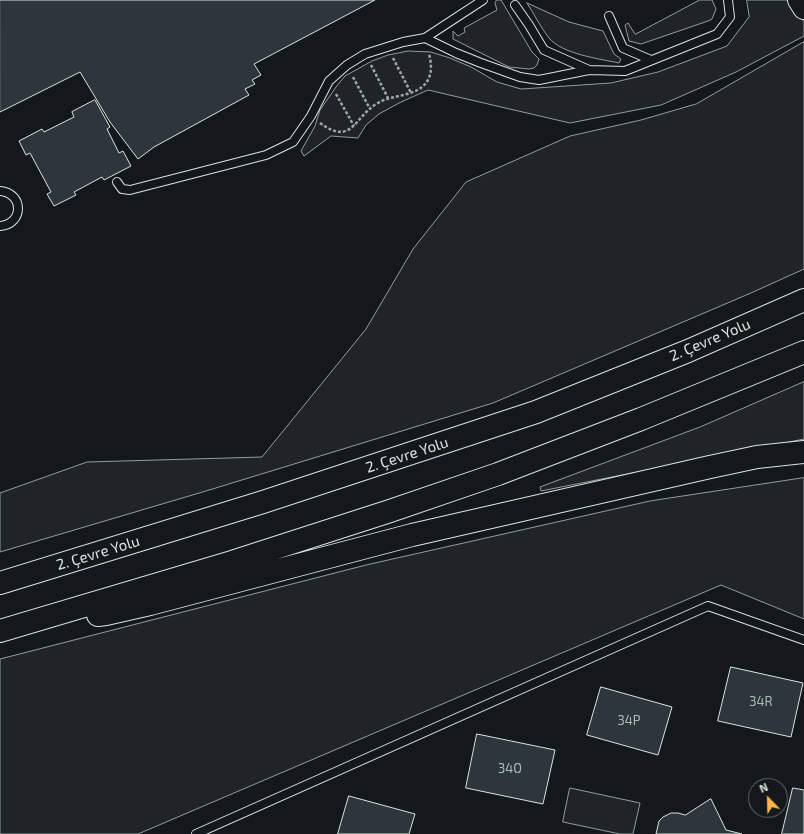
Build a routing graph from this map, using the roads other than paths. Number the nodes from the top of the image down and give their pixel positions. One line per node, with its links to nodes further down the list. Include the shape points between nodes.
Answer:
1 (482, 0): 7 (lane)
2 (728, 0): 8 (lane, via 730,17 717,34)
3 (799, 0): 5 (main road)
4 (515, 5): 9 (lane, via 544,50)
5 (804, 8)
6 (609, 16): 8 (lane, via 623,48)
7 (425, 38): 9 (lane, via 462,56 520,77 539,80); 10 (lane, via 365,54 347,65 329,81 294,142 266,155 130,190 122,189)
8 (651, 60): 9 (lane, via 625,71)
9 (588, 70)
10 (117, 182)
11 (0, 191): 12 (lane, via 5,191 15,198 18,209 10,224)
12 (0, 226)
13 (799, 302): 16 (main road, 2. Çevre Yolu, via 536,412 263,502)
14 (804, 352): 17 (main road, via 498,474 232,562)
15 (804, 452): 17 (main road, via 757,457 419,533 106,614)
16 (0, 583)
17 (45, 618): 18 (main road)
18 (0, 631)
19 (804, 640): 20 (lane, via 708,606)
20 (196, 834)

